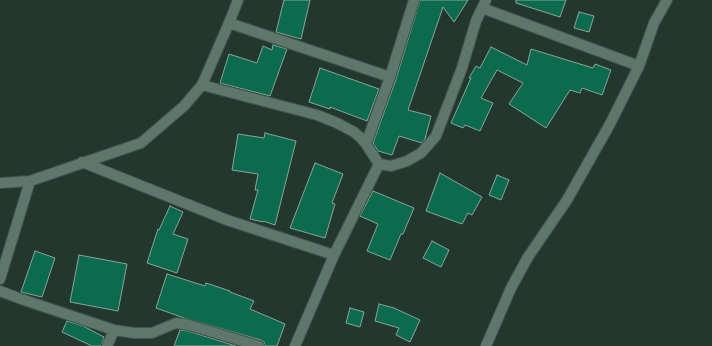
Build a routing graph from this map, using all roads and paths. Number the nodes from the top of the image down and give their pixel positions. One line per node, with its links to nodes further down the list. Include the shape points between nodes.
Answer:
1 (238, 0): 5 (street)
2 (414, 0): 7 (street)
3 (668, 0): 6 (street, via 654,23)
4 (484, 4): 6 (street); 11 (street, via 436,136 421,153 407,161 390,166)
5 (229, 23): 7 (street); 8 (street)
6 (639, 66): 21 (street, via 567,200 528,257 511,288)
7 (390, 77): 9 (street)
8 (202, 85): 9 (street, via 317,115 354,132); 10 (street, via 184,106 140,143)
9 (366, 144): 11 (street)
10 (82, 162): 12 (street); 14 (street, via 227,220)
11 (379, 164): 14 (street)
12 (30, 181): 13 (street); 15 (street)
13 (0, 183)
14 (334, 255): 20 (street)
15 (0, 279)
16 (0, 290): 17 (street)
17 (114, 330): 18 (street); 19 (street, via 152,333 176,323)
18 (107, 346)
19 (259, 346)
20 (295, 346)
21 (486, 346)

